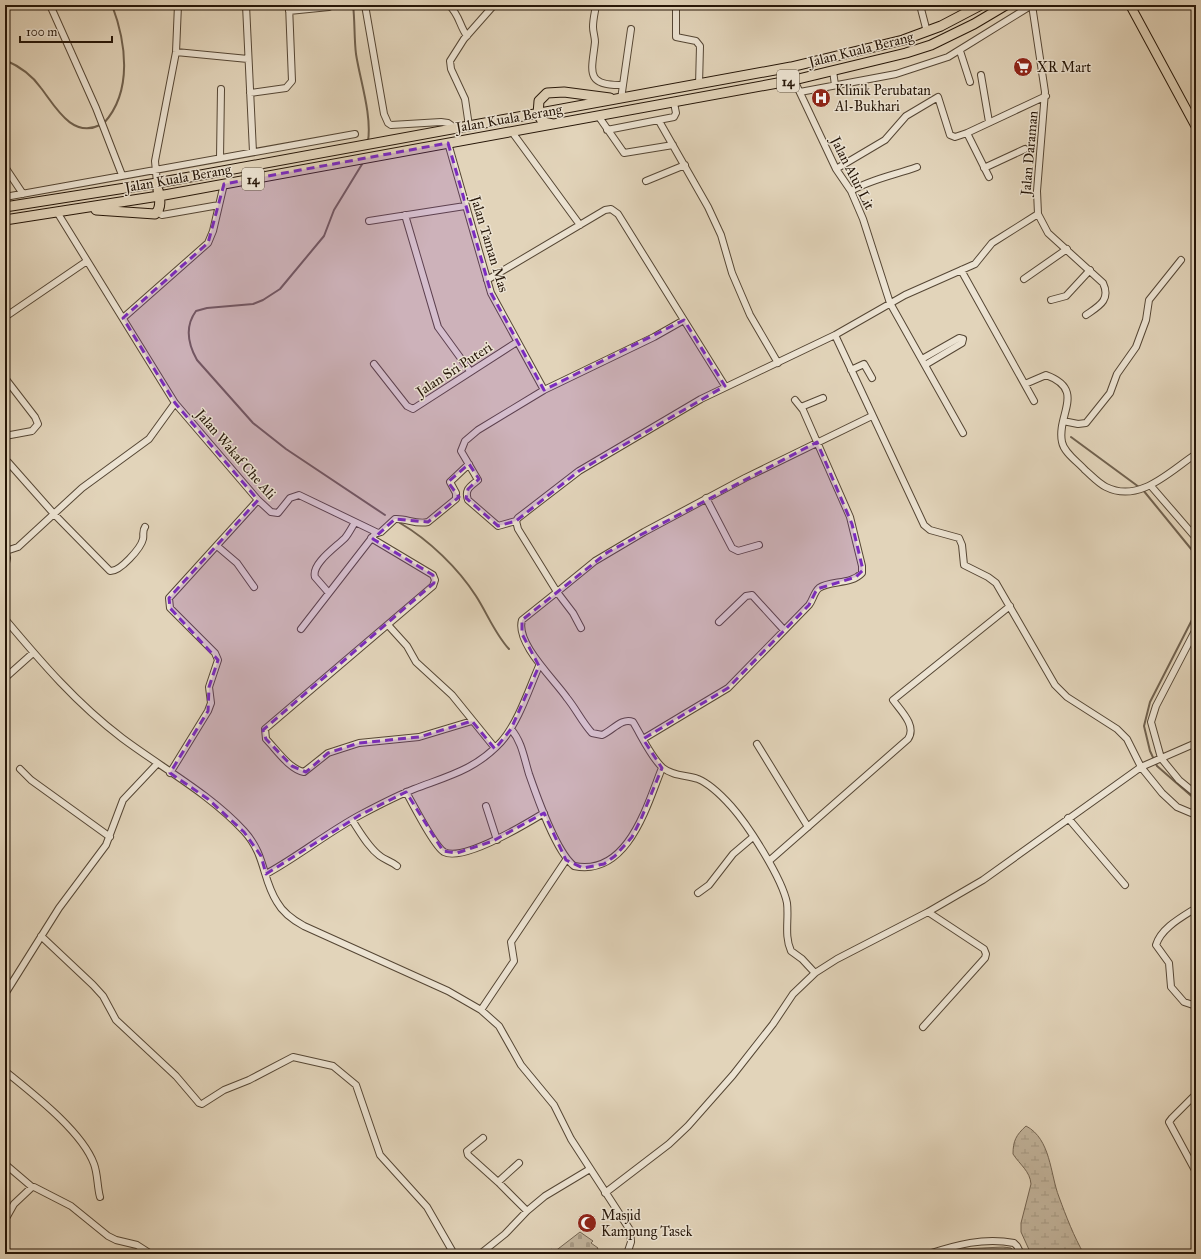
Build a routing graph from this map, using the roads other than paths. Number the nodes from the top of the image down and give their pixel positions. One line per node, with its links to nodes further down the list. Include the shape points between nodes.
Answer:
1 (50, 5): 60 (street, via 96,108)
2 (178, 5): 20 (street)
3 (246, 5): 21 (street)
4 (365, 5): 42 (street, via 384,114 388,123 391,125 441,122)
5 (450, 5): 18 (street)
6 (494, 5): 18 (street)
7 (596, 5): 26 (street, via 593,28 595,44 591,67 593,74 604,84)
8 (676, 5): 27 (street, via 676,37 696,41 700,46)
9 (920, 5): 17 (street)
10 (981, 5): 17 (highway, Jalan Kuala Berang / 14)
11 (1006, 5): 22 (highway, Jalan Kuala Berang / 14, via 931,45)
12 (1032, 5): 19 (street); 32 (street, Jalan Daraman)
13 (1130, 5): 41 (main road)
14 (329, 7): 15 (street)
15 (289, 8): 31 (street, via 293,75 290,85 286,88)
16 (631, 29): 26 (street)
17 (927, 32): 27 (highway, Jalan Kuala Berang / 14, via 791,67)
18 (467, 36): 40 (street, via 452,56 450,64 465,99)
19 (960, 51): 25 (street); 28 (street, via 896,74)
20 (176, 52): 21 (street); 59 (street)
21 (248, 59): 31 (street)
22 (833, 71): 24 (highway, Jalan Kuala Berang / 14); 28 (street)
23 (981, 75): 38 (street)
24 (794, 80): 30 (street, Jalan Alur Lit); 34 (highway, Jalan Kuala Berang / 14)
25 (970, 82)
26 (622, 85): 33 (street)
27 (699, 85): 33 (highway, Jalan Kuala Berang / 14)
28 (836, 85): 30 (street)
29 (221, 89): 53 (street)
30 (800, 92): 58 (street, Jalan Alur Lit)
31 (250, 93): 51 (street)
32 (1046, 96): 38 (street); 75 (street, Jalan Daraman, via 1037,191)
33 (620, 99): 35 (highway, Jalan Kuala Berang / 14); 35 (highway, via 564,92 547,93 539,101)
34 (674, 103): 36 (highway, Jalan Kuala Berang / 14); 37 (street, via 676,115)
35 (538, 114): 39 (highway, via 544,122); 40 (highway, Jalan Kuala Berang / 14)
36 (599, 117): 39 (highway, Jalan Kuala Berang / 14); 43 (street)
37 (659, 121): 43 (street); 49 (street)
38 (989, 122): 45 (street)
39 (560, 124): 44 (highway, Jalan Kuala Berang / 14)
40 (469, 126): 42 (highway, Jalan Kuala Berang / 14)
41 (1196, 127)
42 (455, 128): 52 (highway, Jalan Kuala Berang / 14)
43 (607, 130): 49 (street, via 624,153)
44 (512, 132): 48 (highway, Jalan Kuala Berang / 14); 79 (street)
45 (967, 133): 57 (street); 58 (street, via 955,137 950,135 938,97 906,116 885,140)
46 (355, 134): 47 (street)
47 (320, 140): 51 (street); 52 (street)
48 (448, 143): 64 (highway, Jalan Kuala Berang / 14); 70 (street, Jalan Taman Mas)
49 (673, 145): 54 (street)
50 (1025, 149): 57 (street)
51 (253, 152): 53 (street)
52 (322, 153): 63 (highway, Jalan Kuala Berang / 14)
53 (220, 158): 59 (street)
54 (685, 165): 62 (street); 96 (street, via 721,235 732,273 750,315)
55 (5, 167): 66 (street)
56 (917, 167): 65 (street)
57 (984, 168): 61 (street)
58 (836, 169): 65 (street, Jalan Alur Lit)
59 (155, 170): 60 (street); 63 (street)
60 (122, 176): 66 (street)
61 (989, 177)
62 (646, 181)
63 (157, 183): 67 (highway); 71 (highway, Jalan Kuala Berang / 14)
64 (224, 184): 67 (highway, Jalan Kuala Berang / 14); 69 (street)
65 (851, 190): 88 (street, Jalan Alur Lit)
66 (23, 194): 68 (street)
67 (159, 196): 72 (highway, Jalan Kuala Berang / 14); 74 (highway)
68 (5, 197)
69 (219, 205): 74 (street, via 162,215); 91 (street, via 208,243)
70 (465, 206): 76 (street); 86 (street, Jalan Taman Mas)
71 (5, 207)
72 (82, 208): 73 (highway, Jalan Kuala Berang / 14); 74 (highway, via 150,215)
73 (57, 212): 77 (highway, Jalan Kuala Berang / 14); 82 (street, Jalan Wakaf Che Ali)
74 (158, 212)
75 (1038, 214): 80 (street, Jalan Daraman, via 1048,233); 83 (street, via 992,243 978,261)
76 (405, 216): 78 (street); 99 (street, via 438,327)
77 (5, 220)
78 (369, 221)
79 (580, 225): 86 (street); 92 (street, via 605,210 615,211)
80 (1067, 249): 84 (street, Jalan Daraman); 85 (street)
81 (1181, 260): 112 (street, via 1149,300 1140,338 1116,374 1110,393 1086,422 1078,424)
82 (87, 261): 90 (street); 91 (street, Jalan Wakaf Che Ali)
83 (961, 270): 88 (street); 102 (street)
84 (1090, 270): 87 (street, via 1066,296); 89 (street, Jalan Daraman, via 1103,283 1106,294 1103,303)
85 (1024, 279)
86 (487, 280): 94 (street, Jalan Taman Mas, via 491,293)
87 (1051, 300)
88 (890, 303): 93 (street); 95 (street, Jalan Alur Lit)
89 (1086, 315)
90 (5, 317)
91 (123, 318): 109 (street, Jalan Wakaf Che Ali)
92 (684, 320): 104 (street); 105 (street)
93 (835, 335): 96 (street); 98 (street)
94 (518, 342): 99 (street, Jalan Sri Puteri); 105 (street, Jalan Taman Mas)
95 (923, 362): 95 (street, via 959,338 963,339 962,343); 113 (street, Jalan Alur Lit)
96 (778, 363): 104 (street)
97 (374, 364): 99 (street, Jalan Sri Puteri, via 407,406 413,409)
98 (851, 370): 101 (street, via 864,364); 111 (street)
99 (470, 371)
100 (5, 378): 103 (street)
101 (872, 378)
102 (1025, 384): 108 (street); 112 (street, via 1046,375 1061,384 1069,403)
103 (8, 385): 114 (street, via 38,424 35,429)
104 (725, 386): 124 (street, via 579,471)
105 (544, 390): 118 (street, via 464,441 461,451)
106 (823, 398): 110 (street)
107 (795, 400): 110 (street)
108 (1034, 401)
109 (175, 403): 121 (street, Jalan Wakaf Che Ali); 122 (street, via 149,439 82,488)
110 (802, 407): 115 (street)
111 (872, 416): 115 (street); 136 (street, via 924,525 930,530 959,538 964,565 993,580 1004,593)
112 (1063, 421): 119 (street, via 1062,444 1066,451 1098,482 1116,490)
113 (963, 433)
114 (5, 436)
115 (817, 442): 120 (street); 143 (street, via 852,524 863,570 856,577 820,587 809,605)
116 (1196, 454): 119 (street)
117 (8, 462): 122 (street)
118 (469, 464): 124 (street, via 478,480 468,489 468,500 498,526); 126 (street, via 450,482 456,499 428,522 395,519 382,532)
119 (1151, 486): 128 (street)
120 (706, 498): 129 (street, via 732,548 738,551); 135 (street, via 608,552)
121 (258, 500): 123 (street, Jalan Wakaf Che Ali, via 275,513 280,512 292,496 299,495); 130 (street)
122 (54, 514): 125 (street, via 110,571 121,567 133,554 143,540); 131 (street, via 18,547)
123 (355, 522): 126 (street, Jalan Wakaf Che Ali); 134 (street, via 347,535 314,570 315,577)
124 (516, 522): 135 (street)
125 (145, 527)
126 (376, 532): 127 (street)
127 (371, 538): 134 (street); 139 (street, via 433,575 435,580 433,586)
128 (1196, 538)
129 (759, 545)
130 (217, 546): 133 (street, via 237,563); 158 (street, via 168,602 170,608 215,653 218,660 208,690 211,703 208,711)
131 (6, 550): 132 (street)
132 (5, 568)
133 (254, 587)
134 (328, 592): 141 (street)
135 (557, 592): 140 (street); 145 (street, via 522,620 522,634)
136 (1010, 606): 155 (street, via 1055,685 1123,734); 166 (street, via 893,700 911,725 910,736)
137 (5, 620): 144 (street)
138 (719, 622): 143 (street, via 746,596 752,595)
139 (388, 625): 147 (street, via 407,646 416,662 452,694); 147 (street, via 265,729 266,739 292,766 304,772 328,753 359,743 418,737)
140 (581, 628)
141 (301, 629)
142 (1196, 629): 153 (street, via 1152,718 1151,727)
143 (784, 630): 149 (street, via 728,688)
144 (33, 653): 146 (street); 154 (street, via 89,712)
145 (539, 666): 148 (street); 149 (street, via 567,697 592,733 602,735 630,720)
146 (5, 678)
147 (472, 721): 152 (street)
148 (511, 729): 152 (street); 162 (street, via 521,745)
149 (643, 739): 156 (street)
150 (1196, 743): 153 (street)
151 (757, 744): 166 (street)
152 (495, 748): 159 (street, via 462,772)
153 (1160, 758): 155 (street); 160 (street)
154 (157, 764): 158 (street); 167 (street, via 123,800)
155 (1142, 766): 163 (street, via 1172,803); 164 (street)
156 (662, 768): 168 (street, via 708,784 732,806); 170 (street, via 642,819 632,837 614,856 604,864 594,867 574,866)
157 (20, 769): 167 (street, via 31,780)
158 (170, 773): 173 (street, via 208,799 244,832 258,852)
159 (406, 792): 165 (street); 169 (street, via 438,847 444,852 457,853)
160 (1196, 794)
161 (486, 806): 169 (street)
162 (544, 813): 169 (street); 170 (street)
163 (1196, 815)
164 (1068, 818): 174 (street); 177 (street, via 983,880)
165 (352, 820): 172 (street, via 371,848); 173 (street)
166 (808, 827): 171 (street)
167 (110, 837): 178 (street)
168 (754, 837): 171 (street); 175 (street, via 733,854 709,885)
169 (498, 840)
170 (566, 860): 182 (street, via 511,942 514,961)
171 (769, 861): 179 (street, via 785,897 791,951)
172 (397, 866)
173 (266, 874): 182 (street, via 277,902 298,923 448,991)
174 (1125, 885)
175 (698, 893)
176 (1196, 908): 181 (street, via 1168,928 1158,938 1156,945 1168,963 1171,987 1184,1002)
177 (928, 912): 179 (street, via 866,943); 183 (street, via 984,949 986,954)
178 (41, 936): 180 (street); 198 (street, via 93,985 103,996 116,1020 176,1076 199,1103 202,1104 292,1056 333,1066 352,1080 360,1092 383,1160 427,1207)
179 (816, 973): 193 (street, via 793,994 733,1075 688,1126 669,1144)
180 (5, 994)
181 (1196, 1006)
182 (481, 1010): 189 (street, via 499,1026 519,1061 554,1104)
183 (923, 1027)
184 (5, 1071): 194 (street, via 44,1103 80,1140 93,1162)
185 (1196, 1094): 190 (street, via 1169,1122)
186 (483, 1138): 191 (street, via 469,1148 467,1153)
187 (519, 1163): 191 (street)
188 (5, 1164): 192 (street)
189 (590, 1170): 193 (street); 195 (street, via 552,1190)
190 (1196, 1172)
191 (498, 1182): 195 (street)
192 (32, 1187): 196 (street, via 14,1204); 197 (street, via 66,1203 108,1236 137,1245)
193 (605, 1193): 200 (street, via 630,1230 631,1242)
194 (100, 1197)
195 (526, 1210): 199 (street, via 505,1234)
196 (5, 1220)
197 (151, 1254)
198 (454, 1254)
199 (480, 1254)
200 (627, 1254)
201 (928, 1254): 202 (street, via 965,1242 1009,1242 1016,1244)
202 (1021, 1254)

